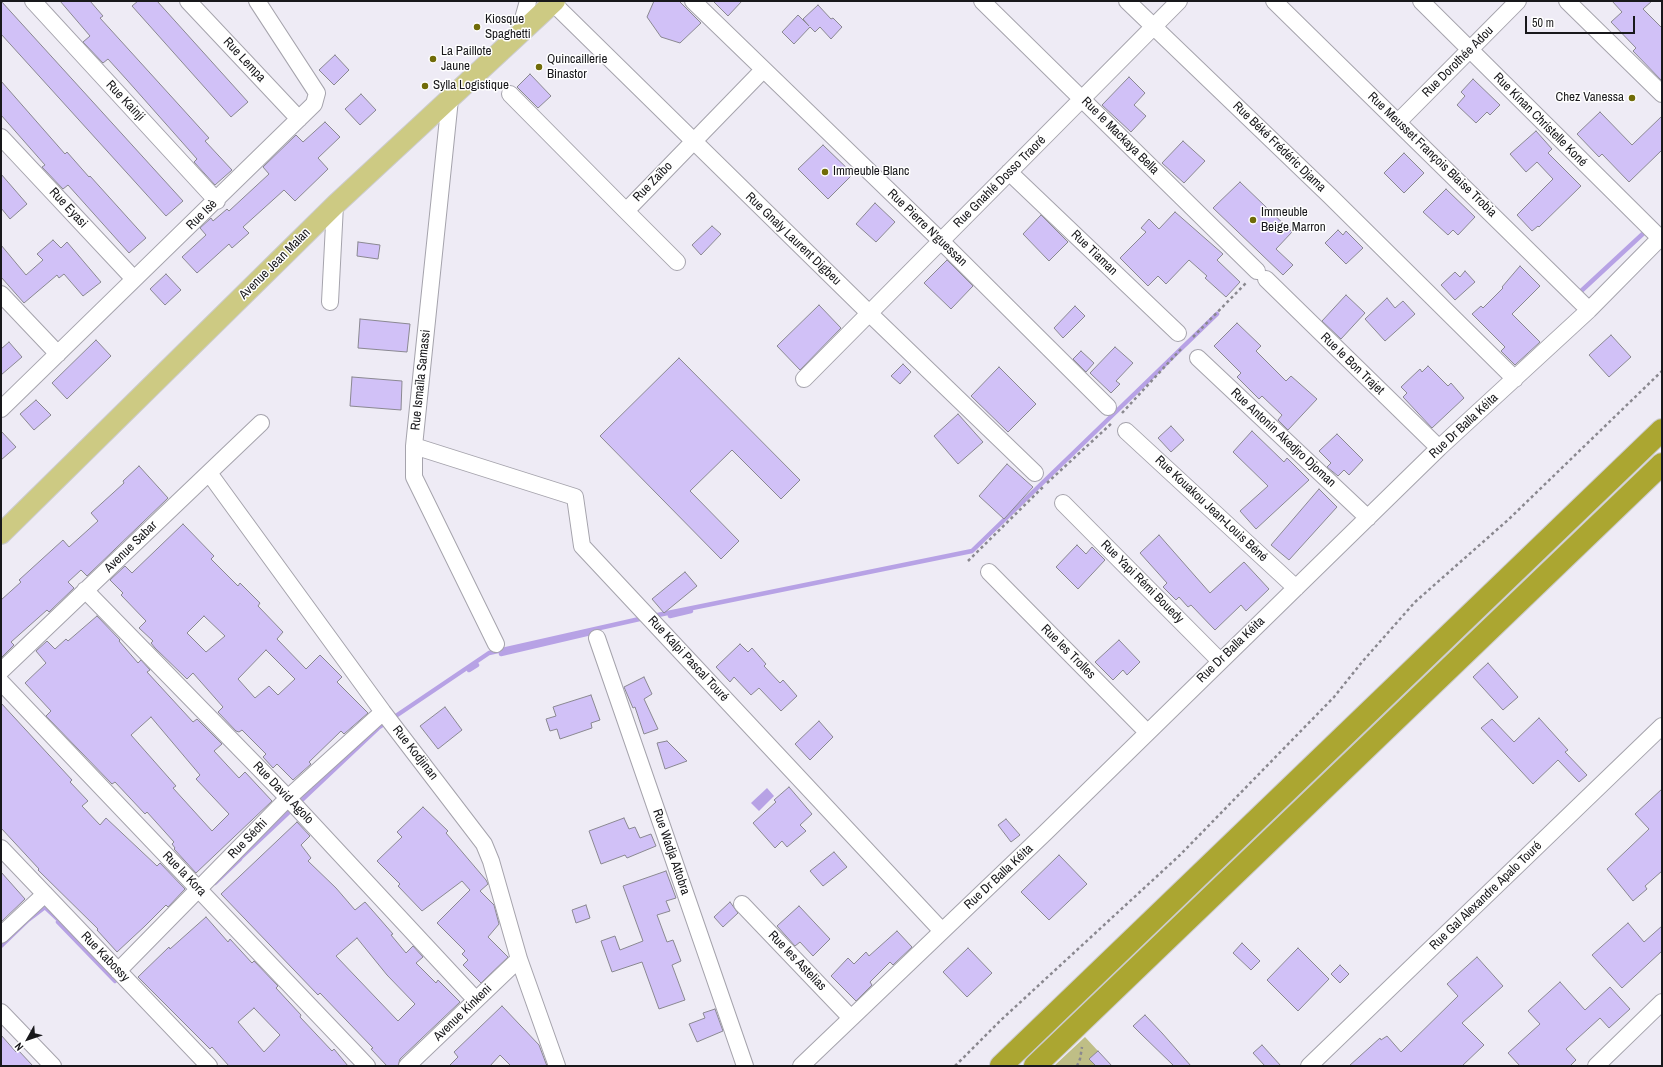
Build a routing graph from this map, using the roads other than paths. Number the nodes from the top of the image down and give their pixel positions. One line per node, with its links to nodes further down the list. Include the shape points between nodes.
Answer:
1 (33, 1): 27 (street, Rue Kainji)
2 (188, 1): 22 (street, Rue Lempa)
3 (257, 1): 22 (street, Rue Isè, via 317,93 314,104)
4 (693, 1): 17 (street, Rue Pierre N'guessan)
5 (982, 1): 20 (street, Rue le Mackaya Bella)
6 (1127, 1): 14 (street, Rue Béké Frédéric Djama)
7 (1179, 1): 14 (street, Rue Gnahlé Dosso Traoré)
8 (1274, 1): 23 (street, Rue Meusset François Blaise Trobia)
9 (1421, 1): 16 (street, Rue Kinan Christelle Koné)
10 (1518, 1): 16 (street, Rue Dorothée Adou)
11 (1567, 1): 19 (street)
12 (527, 2): 15 (street)
13 (554, 2): 15 (main road, Avenue Jean Malan); 25 (street, Rue Gnaly Laurent Digbeu)
14 (1153, 27): 20 (street, Rue Gnahlé Dosso Traoré); 43 (street, Rue Béké Frédéric Djama, via 1330,196)
15 (519, 33): 21 (main road, Avenue Jean Malan)
16 (1470, 50): 23 (street, Rue Dorothée Adou); 30 (street, Rue Kinan Christelle Koné)
17 (762, 70): 25 (street, Rue Zaïbo); 31 (street, Rue Pierre N'guessan)
18 (510, 94): 29 (street, Rue Zaïbo)
19 (1662, 94)
20 (1082, 98): 26 (street, Rue Gnahlé Dosso Traoré); 33 (street, Rue le Mackaya Bella)
21 (450, 99): 28 (main road, Avenue Jean Malan); 49 (street, Rue Ismaïla Samassi)
22 (299, 118): 27 (street, Rue Isè)
23 (1398, 122): 37 (street, Rue Meusset François Blaise Trobia)
24 (1, 137): 34 (street, Rue Eyasi)
25 (693, 140): 29 (street, Rue Zaïbo); 38 (street, Rue Gnaly Laurent Digbeu)
26 (1009, 172): 31 (street, Rue Gnahlé Dosso Traoré); 39 (street, Rue Tiaman)
27 (217, 201): 34 (street, Rue Isè)
28 (335, 205): 36 (street); 56 (main road, Avenue Jean Malan)
29 (626, 211): 32 (street)
30 (1661, 237): 37 (street, Rue Dr Balla Kéita)
31 (941, 241): 38 (street, Rue Gnahlé Dosso Traoré); 44 (street, Rue Pierre N'guessan)
32 (677, 262)
33 (1261, 275): 50 (street, Rue le Bon Trajet)
34 (134, 279): 40 (street, Rue Isè)
35 (1, 294): 40 (street)
36 (330, 302)
37 (1589, 310): 43 (street, Rue Dr Balla Kéita)
38 (869, 314): 42 (street, Rue Gnahlé Dosso Traoré); 53 (street, Rue Gnaly Laurent Digbeu)
39 (1186, 338)
40 (58, 354): 45 (street, Rue Isè)
41 (1198, 358): 55 (street, Rue Antonin Akedjro Djoman)
42 (804, 379)
43 (1515, 379): 50 (street, Rue Dr Balla Kéita)
44 (1108, 407)
45 (1, 409)
46 (261, 423): 52 (street, Avenue Sabar)
47 (1662, 430): 88 (highway)
48 (1126, 431): 58 (street, Rue Kouakou Jean-Louis Béné)
49 (414, 446): 61 (street, Rue Ismaïla Samassi, via 414,477); 73 (street, Rue Kalpi Pascal Touré, via 575,497 582,546)
50 (1439, 448): 55 (street, Rue Dr Balla Kéita)
51 (1662, 464): 89 (highway)
52 (208, 473): 59 (street, Avenue Sabar); 65 (street, Rue Kodjinan)
53 (1035, 473)
54 (1063, 503): 62 (street, Rue Yapi Rémi Bouedy)
55 (1368, 518): 58 (street, Rue Dr Balla Kéita)
56 (1, 534)
57 (989, 572): 67 (street, Rue les Trolles)
58 (1296, 588): 62 (street, Rue Dr Balla Kéita)
59 (85, 590): 63 (street, Avenue Sabar); 68 (street, Rue David Agolo)
60 (597, 638): 86 (street, Rue Wadja Attobra)
61 (496, 644)
62 (1220, 660): 67 (street, Rue Dr Balla Kéita)
63 (1, 671)
64 (1, 682): 70 (street, Rue la Kora)
65 (383, 712): 68 (street, Rue Séchi); 75 (street, Rue Kodjinan, via 484,844)
66 (1662, 726): 90 (street, Rue Gal Alexandre Apalo Touré)
67 (1147, 732): 73 (street, Rue Dr Balla Kéita)
68 (288, 798): 70 (street, Rue Séchi); 77 (street, Rue David Agolo)
69 (1, 848): 71 (street, Rue Kabossy)
70 (199, 889): 76 (street, Rue Séchi); 83 (street, Rue la Kora)
71 (45, 894): 74 (street); 76 (street, Rue Kabossy)
72 (742, 904): 80 (street, Rue les Astelias)
73 (942, 930): 80 (street, Rue Dr Balla Kéita)
74 (1, 935)
75 (519, 959): 77 (street, Avenue Kinkeni); 85 (street, Rue Kodjinan)
76 (118, 971): 82 (street, Rue Kabossy)
77 (476, 1000): 84 (street, Avenue Kinkeni)
78 (1662, 1002): 91 (street)
79 (1, 1012): 81 (street)
80 (851, 1018): 87 (street, Rue Dr Balla Kéita)
81 (53, 1066)
82 (209, 1066)
83 (366, 1066)
84 (407, 1066)
85 (557, 1066)
86 (745, 1066)
87 (801, 1066)
88 (1001, 1066)
89 (1035, 1066)
90 (1309, 1066)
91 (1596, 1066)

